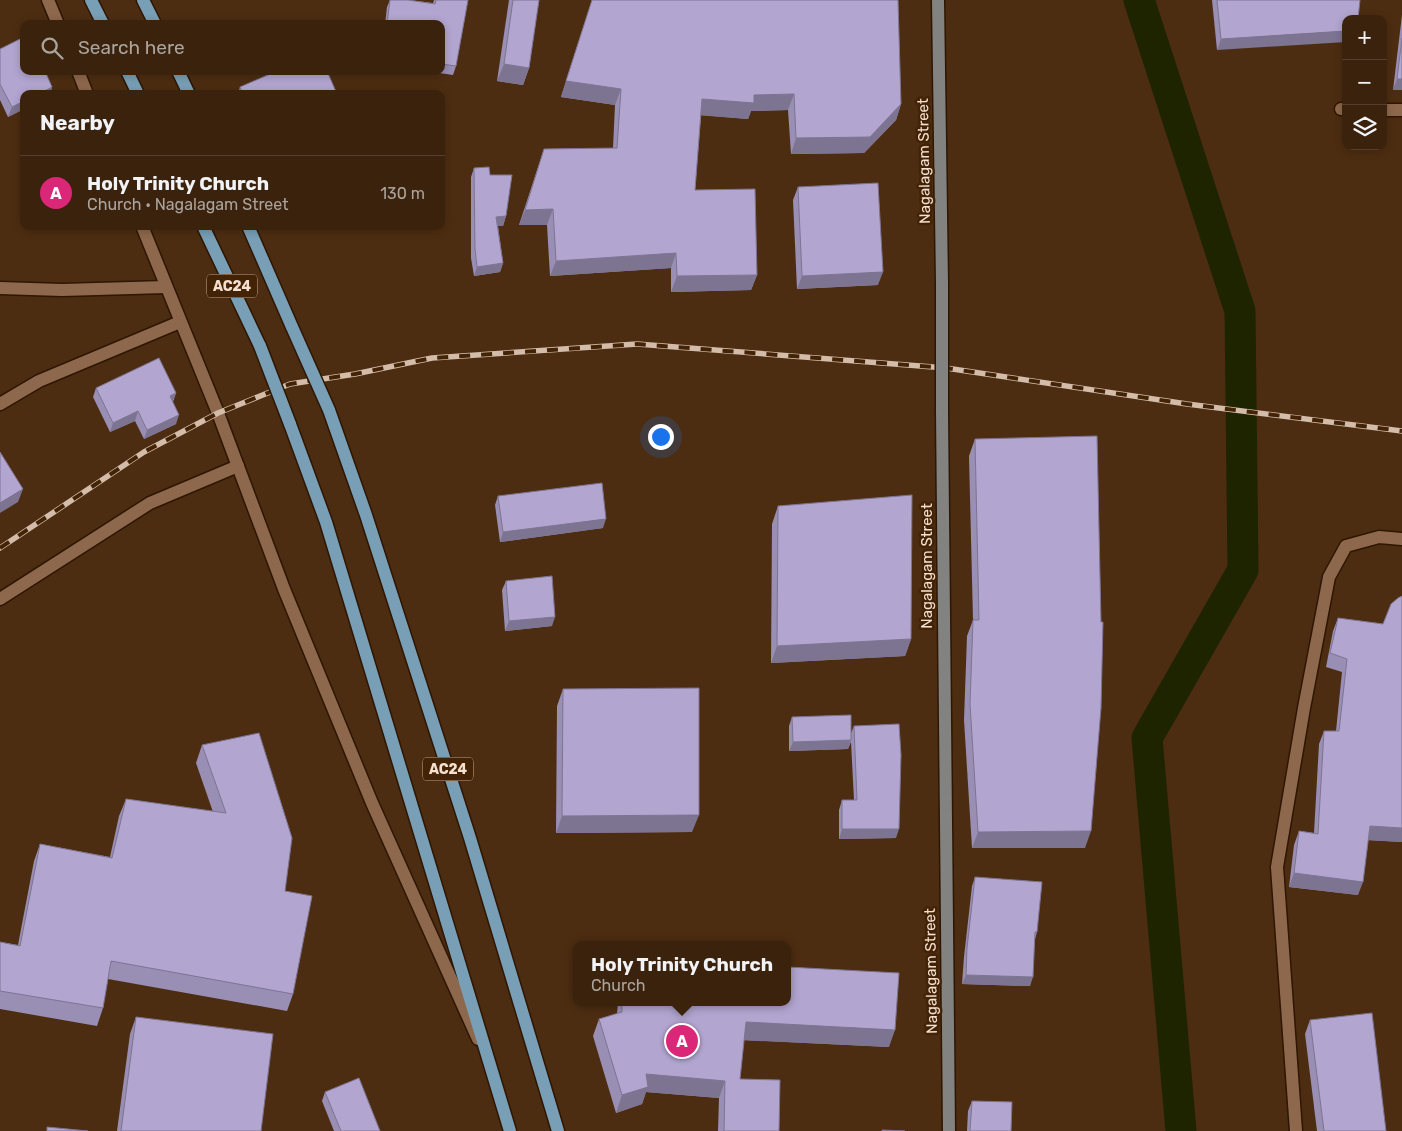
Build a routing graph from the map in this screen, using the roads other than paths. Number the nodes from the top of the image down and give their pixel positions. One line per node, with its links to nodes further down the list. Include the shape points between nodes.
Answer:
1 (48, 0): 5 (street)
2 (92, 0): 6 (main road)
3 (143, 0): 7 (main road)
4 (938, 0): 29 (street, Nagalagam Street, bridge)
5 (56, 20)
6 (101, 20)
7 (153, 20)
8 (80, 75): 11 (street)
9 (129, 75): 12 (main road)
10 (180, 75): 13 (main road)
11 (85, 90)
12 (136, 90)
13 (187, 90)
14 (1387, 110): 15 (street)
15 (1402, 110)
16 (144, 230): 19 (street)
17 (205, 230): 26 (main road, AC24, bridge, via 260,346 326,522)
18 (250, 230): 28 (main road, AC24, bridge, via 329,410 366,514 470,838)
19 (166, 287): 20 (street); 21 (street)
20 (0, 288)
21 (180, 322): 22 (street, via 39,381); 23 (street)
22 (0, 404)
23 (238, 466): 25 (street, via 150,503); 26 (street, via 284,589 372,803)
24 (1402, 539): 30 (street, via 1379,537 1346,546 1330,577 1304,708 1277,867)
25 (0, 600)
26 (490, 1064): 27 (main road, AC24)
27 (510, 1131)
28 (558, 1131)
29 (949, 1131)
30 (1296, 1131)

